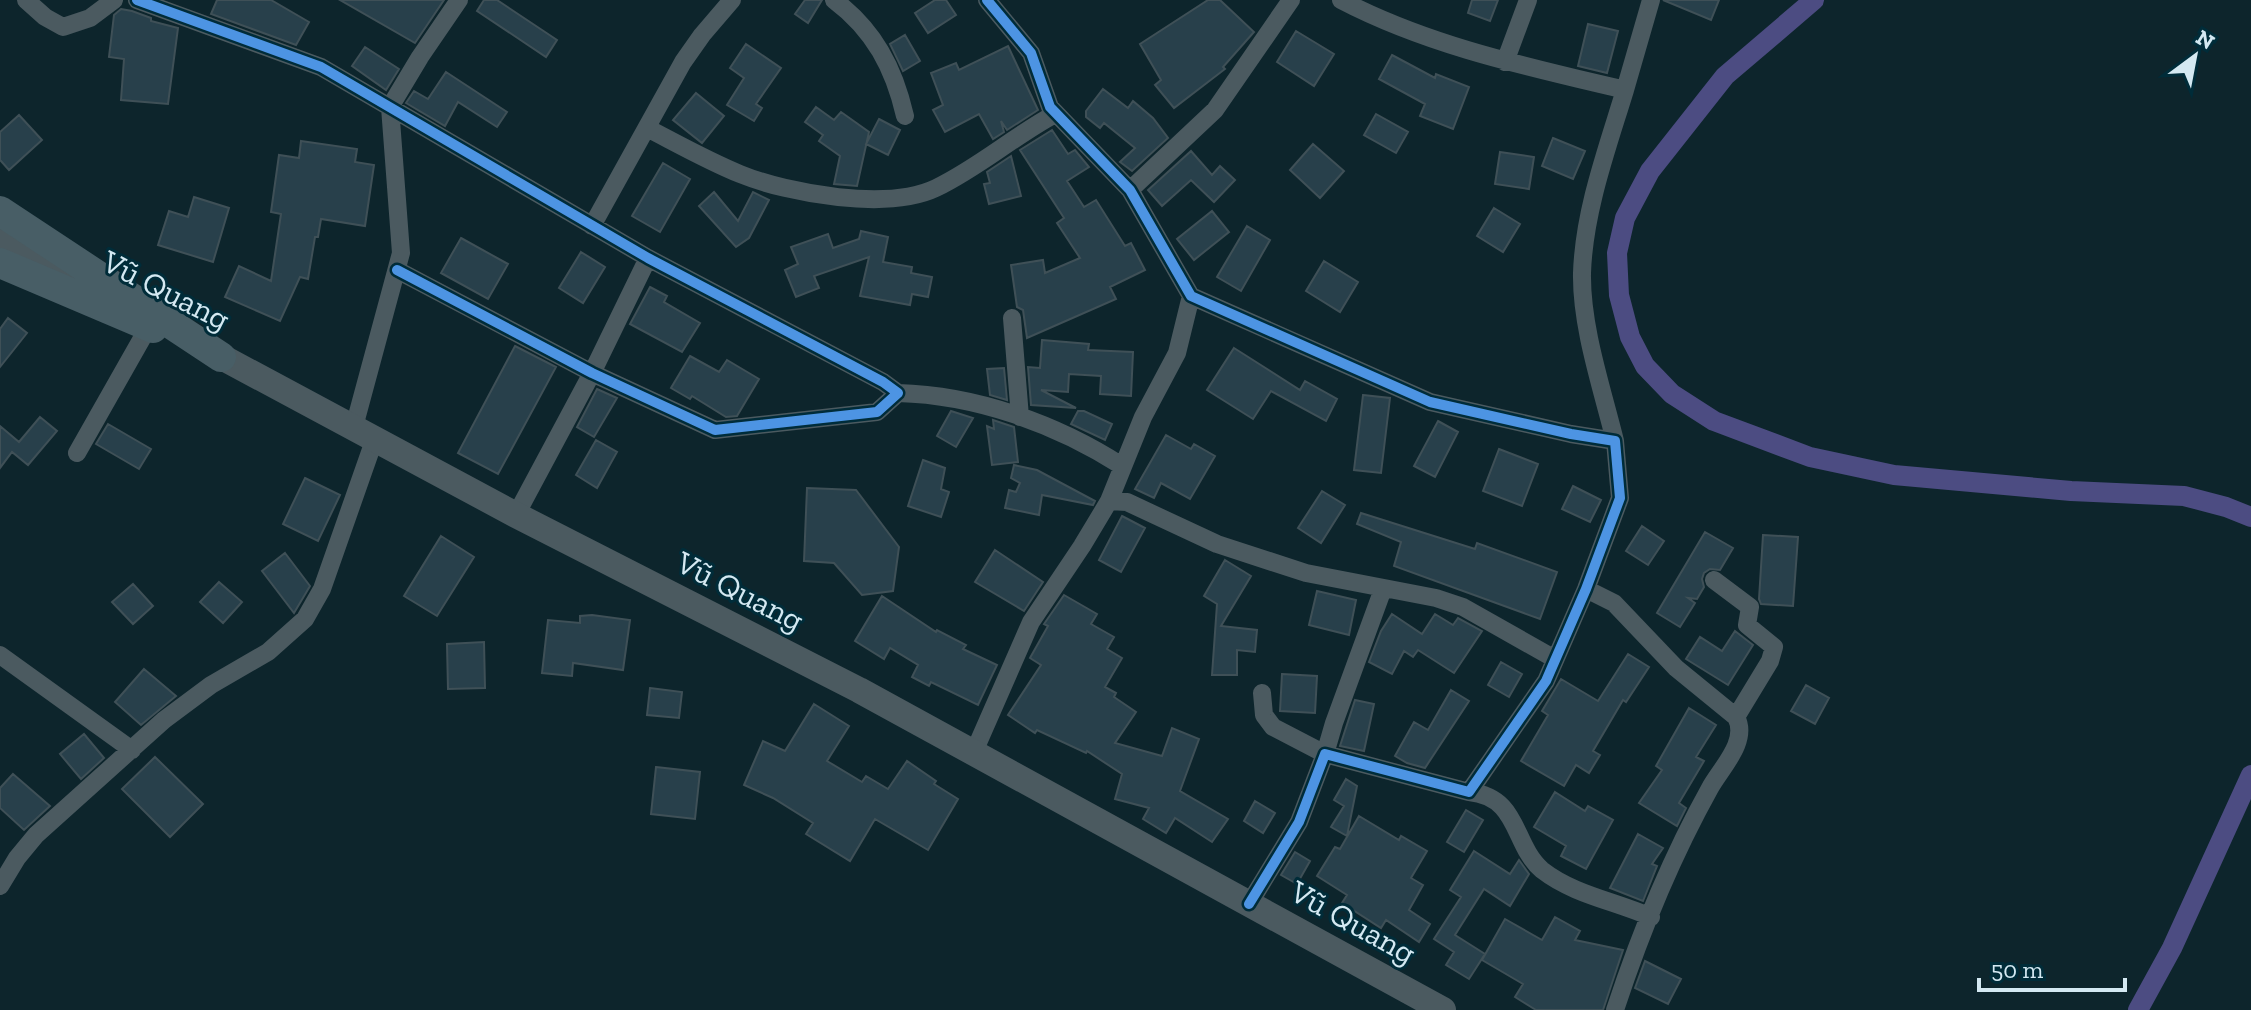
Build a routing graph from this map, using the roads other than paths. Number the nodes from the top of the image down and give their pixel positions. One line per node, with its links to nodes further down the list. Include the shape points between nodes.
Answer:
1 (26, 0): 2 (street, via 63,27 90,18)
2 (114, 0)
3 (137, 0): 14 (street, via 321,67)
4 (459, 0): 14 (street)
5 (732, 0): 17 (street, via 683,62)
6 (834, 0): 16 (street, via 880,48)
7 (987, 0): 15 (street, via 1031,53)
8 (1291, 0): 18 (street, via 1215,110)
9 (1341, 0): 12 (street, via 1435,40)
10 (1528, 0): 12 (street)
11 (1651, 0): 13 (street)
12 (1505, 62): 13 (street)
13 (1625, 90): 33 (street, via 1585,229 1582,276)
14 (390, 107): 20 (street); 24 (street, via 401,253)
15 (1055, 114): 17 (street, via 935,189 878,201 754,180); 18 (street)
16 (905, 116)
17 (647, 128): 20 (street)
18 (1130, 190): 25 (street)
19 (0, 211): 28 (highway)
20 (592, 226): 22 (street)
21 (0, 242): 28 (main road, Vũ Quang)
22 (648, 258): 29 (street); 30 (street)
23 (0, 263): 27 (highway)
24 (397, 270): 29 (street); 32 (street)
25 (1191, 296): 33 (street, via 1430,402); 35 (street, via 1177,353)
26 (1012, 318): 31 (street)
27 (149, 326): 28 (highway); 34 (street)
28 (221, 357): 32 (main road, Vũ Quang)
29 (592, 373): 30 (street, via 715,430 877,412); 37 (street)
30 (898, 393): 31 (street, via 935,396)
31 (1020, 417): 35 (street, via 1069,435)
32 (364, 432): 37 (main road, Vũ Quang); 45 (street, via 322,589 305,619 268,652 198,693)
33 (1615, 441): 40 (street, via 1620,498)
34 (77, 453)
35 (1122, 466): 36 (street)
36 (1109, 501): 39 (street, via 1127,502 1217,544 1306,573); 46 (street, via 1031,622)
37 (516, 515): 46 (main road, Vũ Quang)
38 (1714, 580): 44 (street, via 1750,607 1747,625 1774,647)
39 (1383, 589): 42 (street, via 1463,607); 47 (street)
40 (1586, 589): 42 (street); 44 (street, via 1614,603 1676,668)
41 (0, 655): 45 (street)
42 (1555, 659): 48 (street, via 1546,681)
43 (1262, 693): 47 (street, via 1264,715 1273,727)
44 (1736, 717): 51 (street, via 1739,737 1686,834)
45 (132, 750): 49 (street, via 36,835)
46 (974, 752): 50 (main road, Vũ Quang)
47 (1325, 754): 48 (street); 50 (street, via 1299,822)
48 (1469, 792): 51 (street, via 1507,811 1541,868 1578,891)
49 (0, 886)
50 (1249, 904): 52 (main road, Vũ Quang)
51 (1651, 917): 53 (street)
52 (1443, 1010)
53 (1615, 1010)

